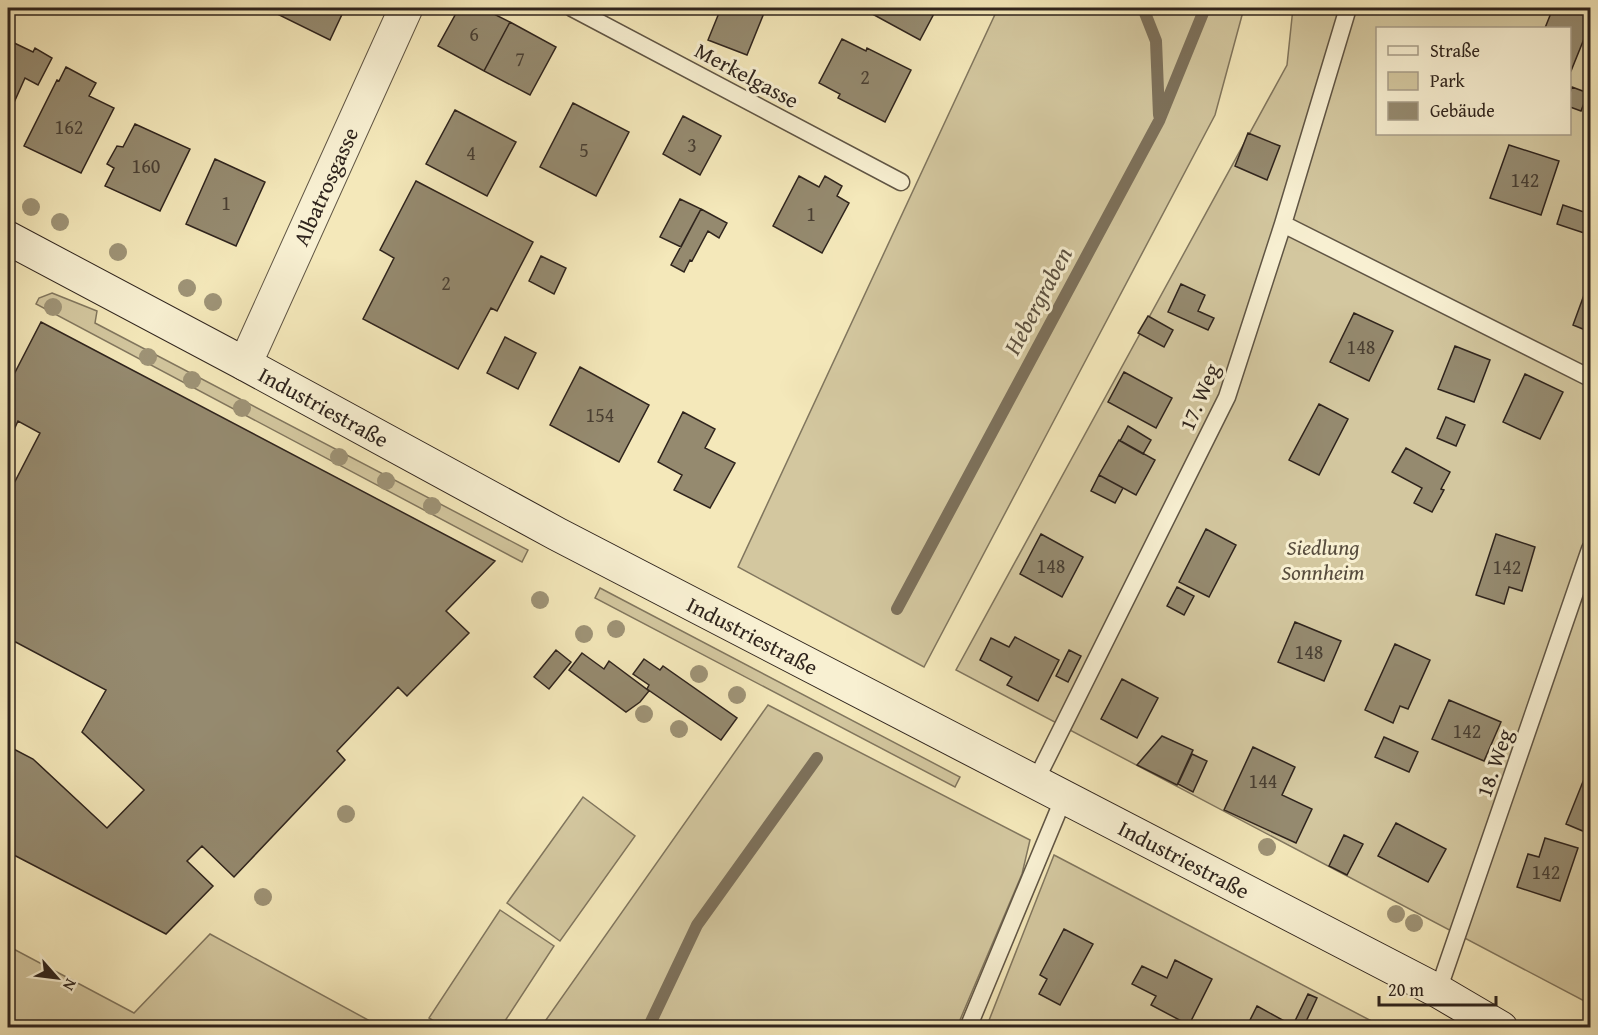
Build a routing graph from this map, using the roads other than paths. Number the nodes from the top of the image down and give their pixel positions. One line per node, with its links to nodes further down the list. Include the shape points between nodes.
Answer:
1 (406, 8): 7 (street, Albatrosgasse)
2 (572, 8): 4 (lane, Merkelgasse)
3 (1348, 8): 5 (lane, 17. Weg)
4 (901, 182)
5 (1283, 225): 8 (lane); 10 (lane, 17. Weg, via 1227,397)
6 (8, 238): 7 (street, Industriestraße)
7 (245, 364): 10 (street, Industriestraße, via 567,539)
8 (1590, 378)
9 (1590, 549): 11 (lane, 18. Weg)
10 (1050, 790): 11 (street, Industriestraße); 12 (lane, 17. Weg)
11 (1438, 991): 13 (street, Industriestraße)
12 (968, 1028)
13 (1501, 1028)

